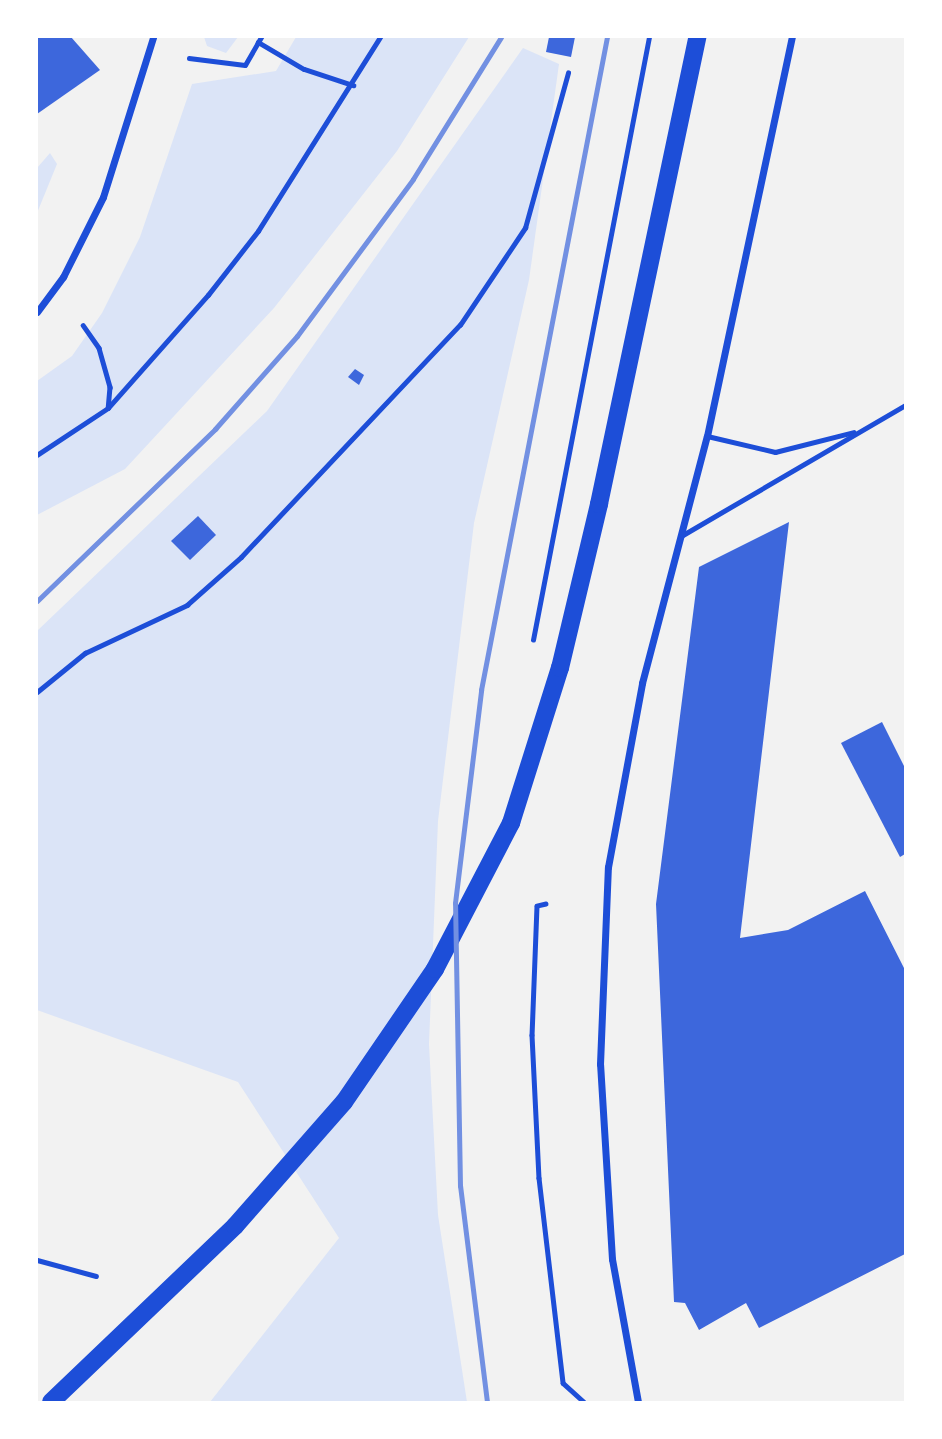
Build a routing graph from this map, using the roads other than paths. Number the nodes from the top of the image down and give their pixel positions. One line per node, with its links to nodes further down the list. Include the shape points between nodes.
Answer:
1 (153, 37): 4 (street, via 103,197 63,276)
2 (697, 37): 11 (main road, via 599,504 560,668 511,823 435,969 344,1102 235,1226)
3 (792, 37): 7 (street)
4 (37, 312)
5 (905, 405): 6 (lane)
6 (860, 430): 7 (lane, via 775,452); 8 (lane)
7 (707, 436): 8 (street)
8 (680, 536): 12 (street, via 642,683 608,867 603,1105 612,1259)
9 (37, 1260): 10 (lane)
10 (96, 1276)
11 (51, 1402)
12 (638, 1402)

